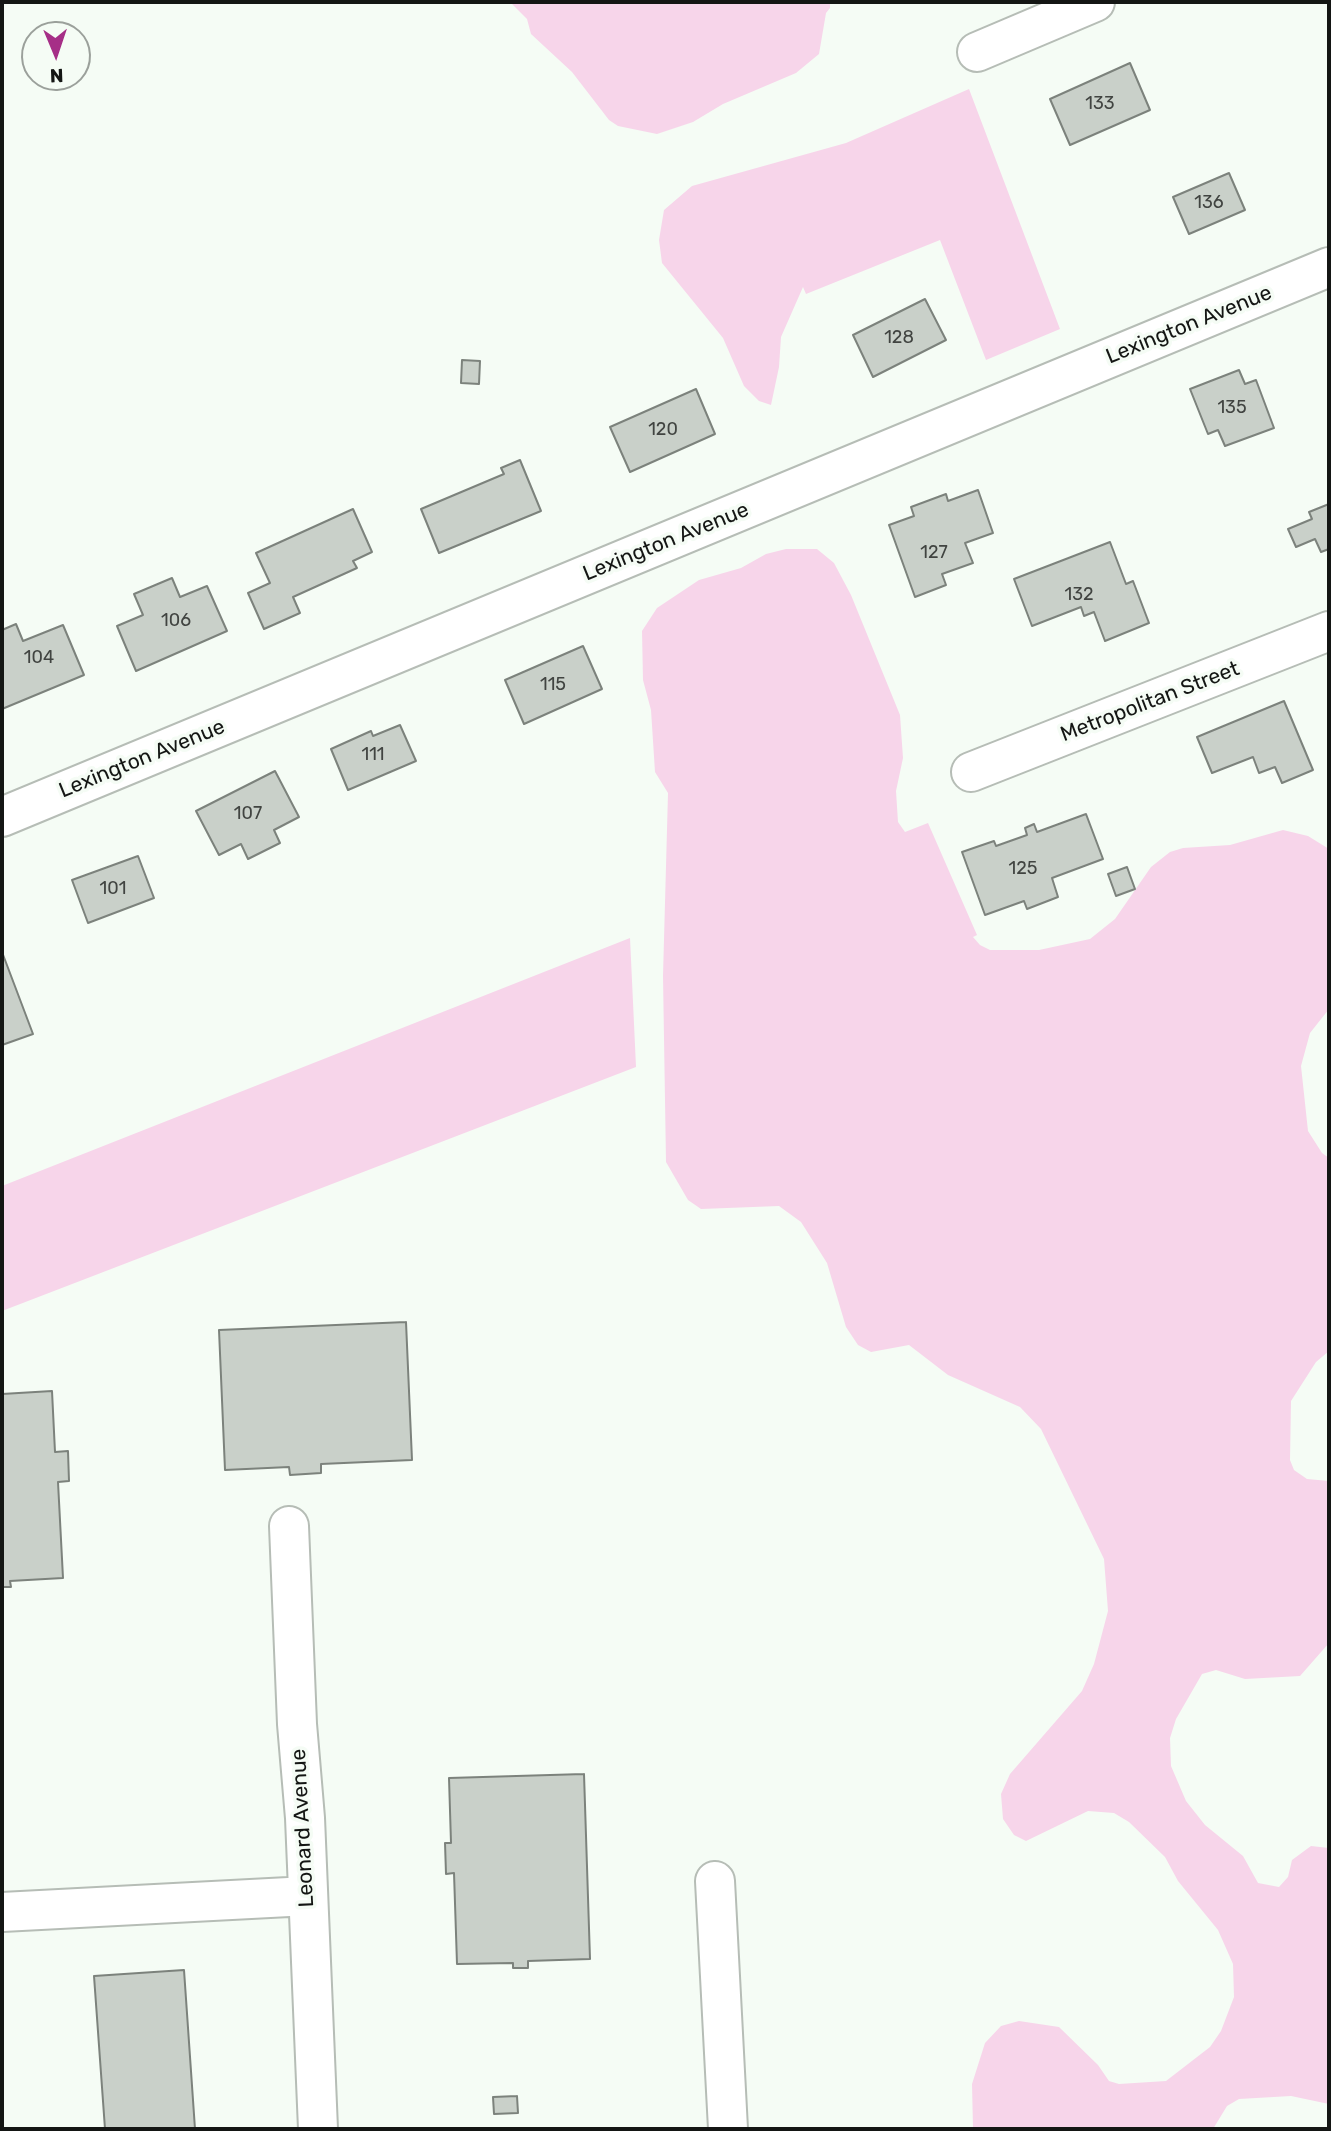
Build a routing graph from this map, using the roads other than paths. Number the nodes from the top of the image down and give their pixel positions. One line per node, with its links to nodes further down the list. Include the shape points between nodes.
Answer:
1 (1095, 2): 2 (street)
2 (977, 52)
3 (1329, 267): 6 (street, Lexington Avenue)
4 (1329, 631): 5 (street, Metropolitan Street)
5 (971, 772)
6 (2, 817)
7 (289, 1527): 9 (street, Leonard Avenue)
8 (715, 1881): 12 (street)
9 (308, 1896): 10 (street); 11 (street, Leonard Avenue)
10 (2, 1913)
11 (318, 2129)
12 (728, 2129)

